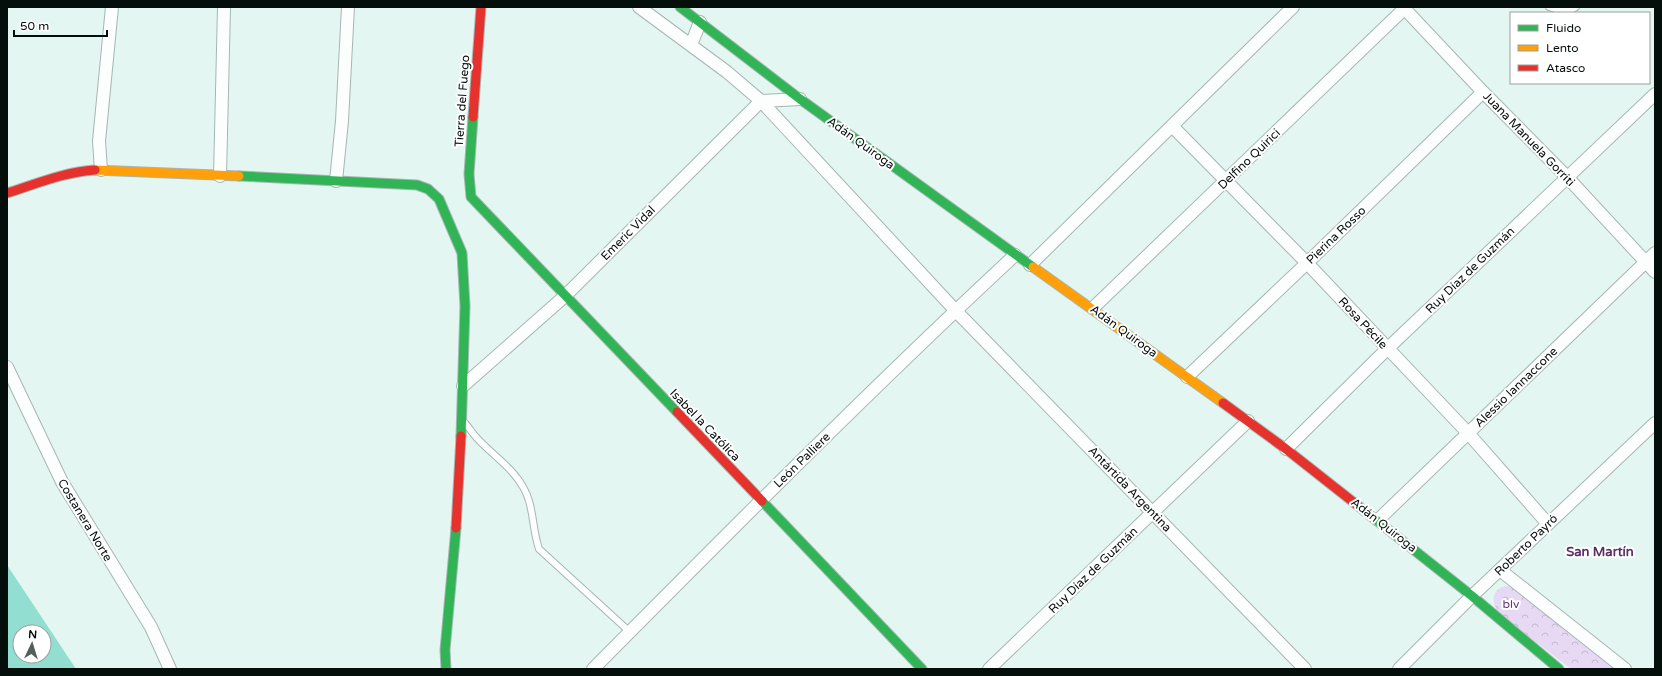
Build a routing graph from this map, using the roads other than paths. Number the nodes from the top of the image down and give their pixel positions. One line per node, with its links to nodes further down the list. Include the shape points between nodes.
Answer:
1 (112, 7): 18 (street, via 99,141)
2 (224, 7): 19 (street)
3 (348, 7): 21 (street)
4 (481, 7): 24 (street, Tierra del Fuego, via 469,174)
5 (639, 7): 12 (street)
6 (680, 7): 11 (street, Adán Quiroga)
7 (1293, 7): 17 (street)
8 (1549, 7): 9 (lane, via 1561,12)
9 (1576, 7)
10 (1404, 8): 13 (street, Juana Manuela Gorriti); 22 (street, Delfino Quirici)
11 (700, 22): 12 (street); 15 (street, Adán Quiroga)
12 (690, 45): 16 (street)
13 (1483, 92): 20 (street, Juana Manuela Gorriti); 28 (street, Pierina Rosso)
14 (1655, 94): 20 (street, Ruy Díaz de Guzmán)
15 (800, 99): 16 (street); 26 (street, Adán Quiroga)
16 (762, 101): 31 (street, Emeric Vidal); 33 (street)
17 (1172, 126): 22 (street, Rosa Pécile); 29 (street)
18 (101, 170): 19 (street); 23 (street, via 59,176)
19 (220, 176): 21 (street)
20 (1567, 177): 27 (street, Juana Manuela Gorriti); 34 (street, Ruy Díaz de Guzmán)
21 (336, 181): 37 (street, via 417,185 428,189 438,199 462,253 465,306)
22 (1226, 181): 28 (street, Rosa Pécile); 32 (street, Delfino Quirici)
23 (7, 193)
24 (471, 197): 31 (street, Isabel la Católica)
25 (1655, 253): 27 (street, Alessio Iannaccone)
26 (1015, 255): 29 (street, Adán Quiroga); 33 (street, León Palliere)
27 (1646, 262): 30 (street, Juana Manuela Gorriti); 41 (street, Alessio Iannaccone)
28 (1307, 263): 34 (street, Rosa Pécile); 36 (street, Pierina Rosso)
29 (1030, 265): 32 (street, Adán Quiroga)
30 (1655, 272)
31 (565, 296): 37 (street, Emeric Vidal); 43 (street, Isabel la Católica)
32 (1093, 308): 36 (street, Adán Quiroga)
33 (955, 310): 43 (street, León Palliere); 44 (street, Antártida Argentina)
34 (1387, 349): 41 (street, Rosa Pécile); 42 (street, Ruy Díaz de Guzmán)
35 (7, 367): 50 (street, Costanera Norte, via 62,482 151,627)
36 (1187, 377): 39 (street, Adán Quiroga)
37 (463, 386): 38 (street)
38 (462, 418): 49 (lane, via 476,437 514,474 523,487 528,498 539,549); 51 (street, via 445,650)
39 (1248, 421): 42 (street, Adán Quiroga); 44 (street, Ruy Díaz de Guzmán)
40 (1655, 423): 46 (street, Roberto Payró)
41 (1468, 433): 45 (street, Alessio Iannaccone); 46 (street, Rosa Pécile)
42 (1286, 448): 45 (street, Adán Quiroga)
43 (761, 500): 49 (street, León Palliere); 53 (street, Isabel la Católica)
44 (1153, 512): 54 (street, Ruy Díaz de Guzmán); 55 (street, Antártida Argentina)
45 (1378, 520): 48 (street, Adán Quiroga)
46 (1548, 524): 47 (street, Roberto Payró)
47 (1500, 570): 48 (street, Roberto Payró); 58 (street)
48 (1472, 596): 56 (street, Roberto Payró); 57 (street, Adán Quiroga)
49 (630, 632): 52 (street, León Palliere)
50 (170, 669)
51 (446, 669)
52 (593, 669)
53 (922, 669)
54 (989, 669)
55 (1305, 669)
56 (1398, 669)
57 (1559, 669)
58 (1625, 669)

